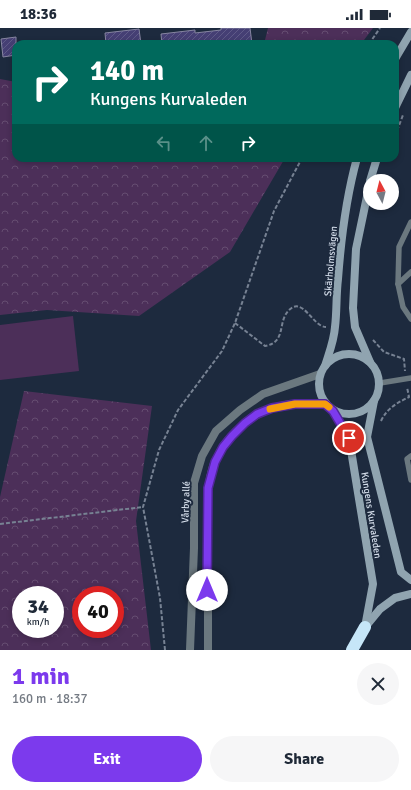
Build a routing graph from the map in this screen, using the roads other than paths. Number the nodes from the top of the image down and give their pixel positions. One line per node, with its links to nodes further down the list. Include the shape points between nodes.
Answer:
1 (411, 32): 2 (main road)
2 (399, 52)
3 (411, 75): 4 (main road)
4 (399, 100)
5 (356, 162): 14 (main road, Skärholmsvägen, via 341,240 335,328)
6 (376, 162): 7 (main road)
7 (372, 174)
8 (363, 210): 13 (main road, via 356,250 353,308 355,327)
9 (411, 222): 11 (lane, via 399,247)
10 (411, 272): 11 (lane)
11 (398, 284): 12 (lane, via 403,307)
12 (411, 319)
13 (370, 363): 14 (main road, via 364,358 347,354 331,360); 17 (main road, via 378,372)
14 (325, 366): 15 (main road)
15 (320, 374): 19 (main road, via 318,384); 26 (street, Vårby allé, via 263,394 216,431 202,456 194,483)
16 (408, 378): 17 (lane)
17 (380, 383): 18 (main road)
18 (374, 401): 20 (main road, via 366,409 355,414); 23 (main road, Kungens Kurvaleden, via 367,437 401,572)
19 (325, 404): 20 (main road); 27 (street, via 284,405 257,414 232,436 215,462 208,488)
20 (333, 411): 25 (main road, Kungens Kurvaleden, via 349,438 373,584)
21 (411, 456): 22 (lane, via 407,460)
22 (411, 480)
23 (411, 580)
24 (411, 594): 25 (main road, via 395,598 380,609)
25 (365, 627): 28 (highway); 29 (main road)
26 (190, 650)
27 (208, 650)
28 (352, 650)
29 (357, 650)

